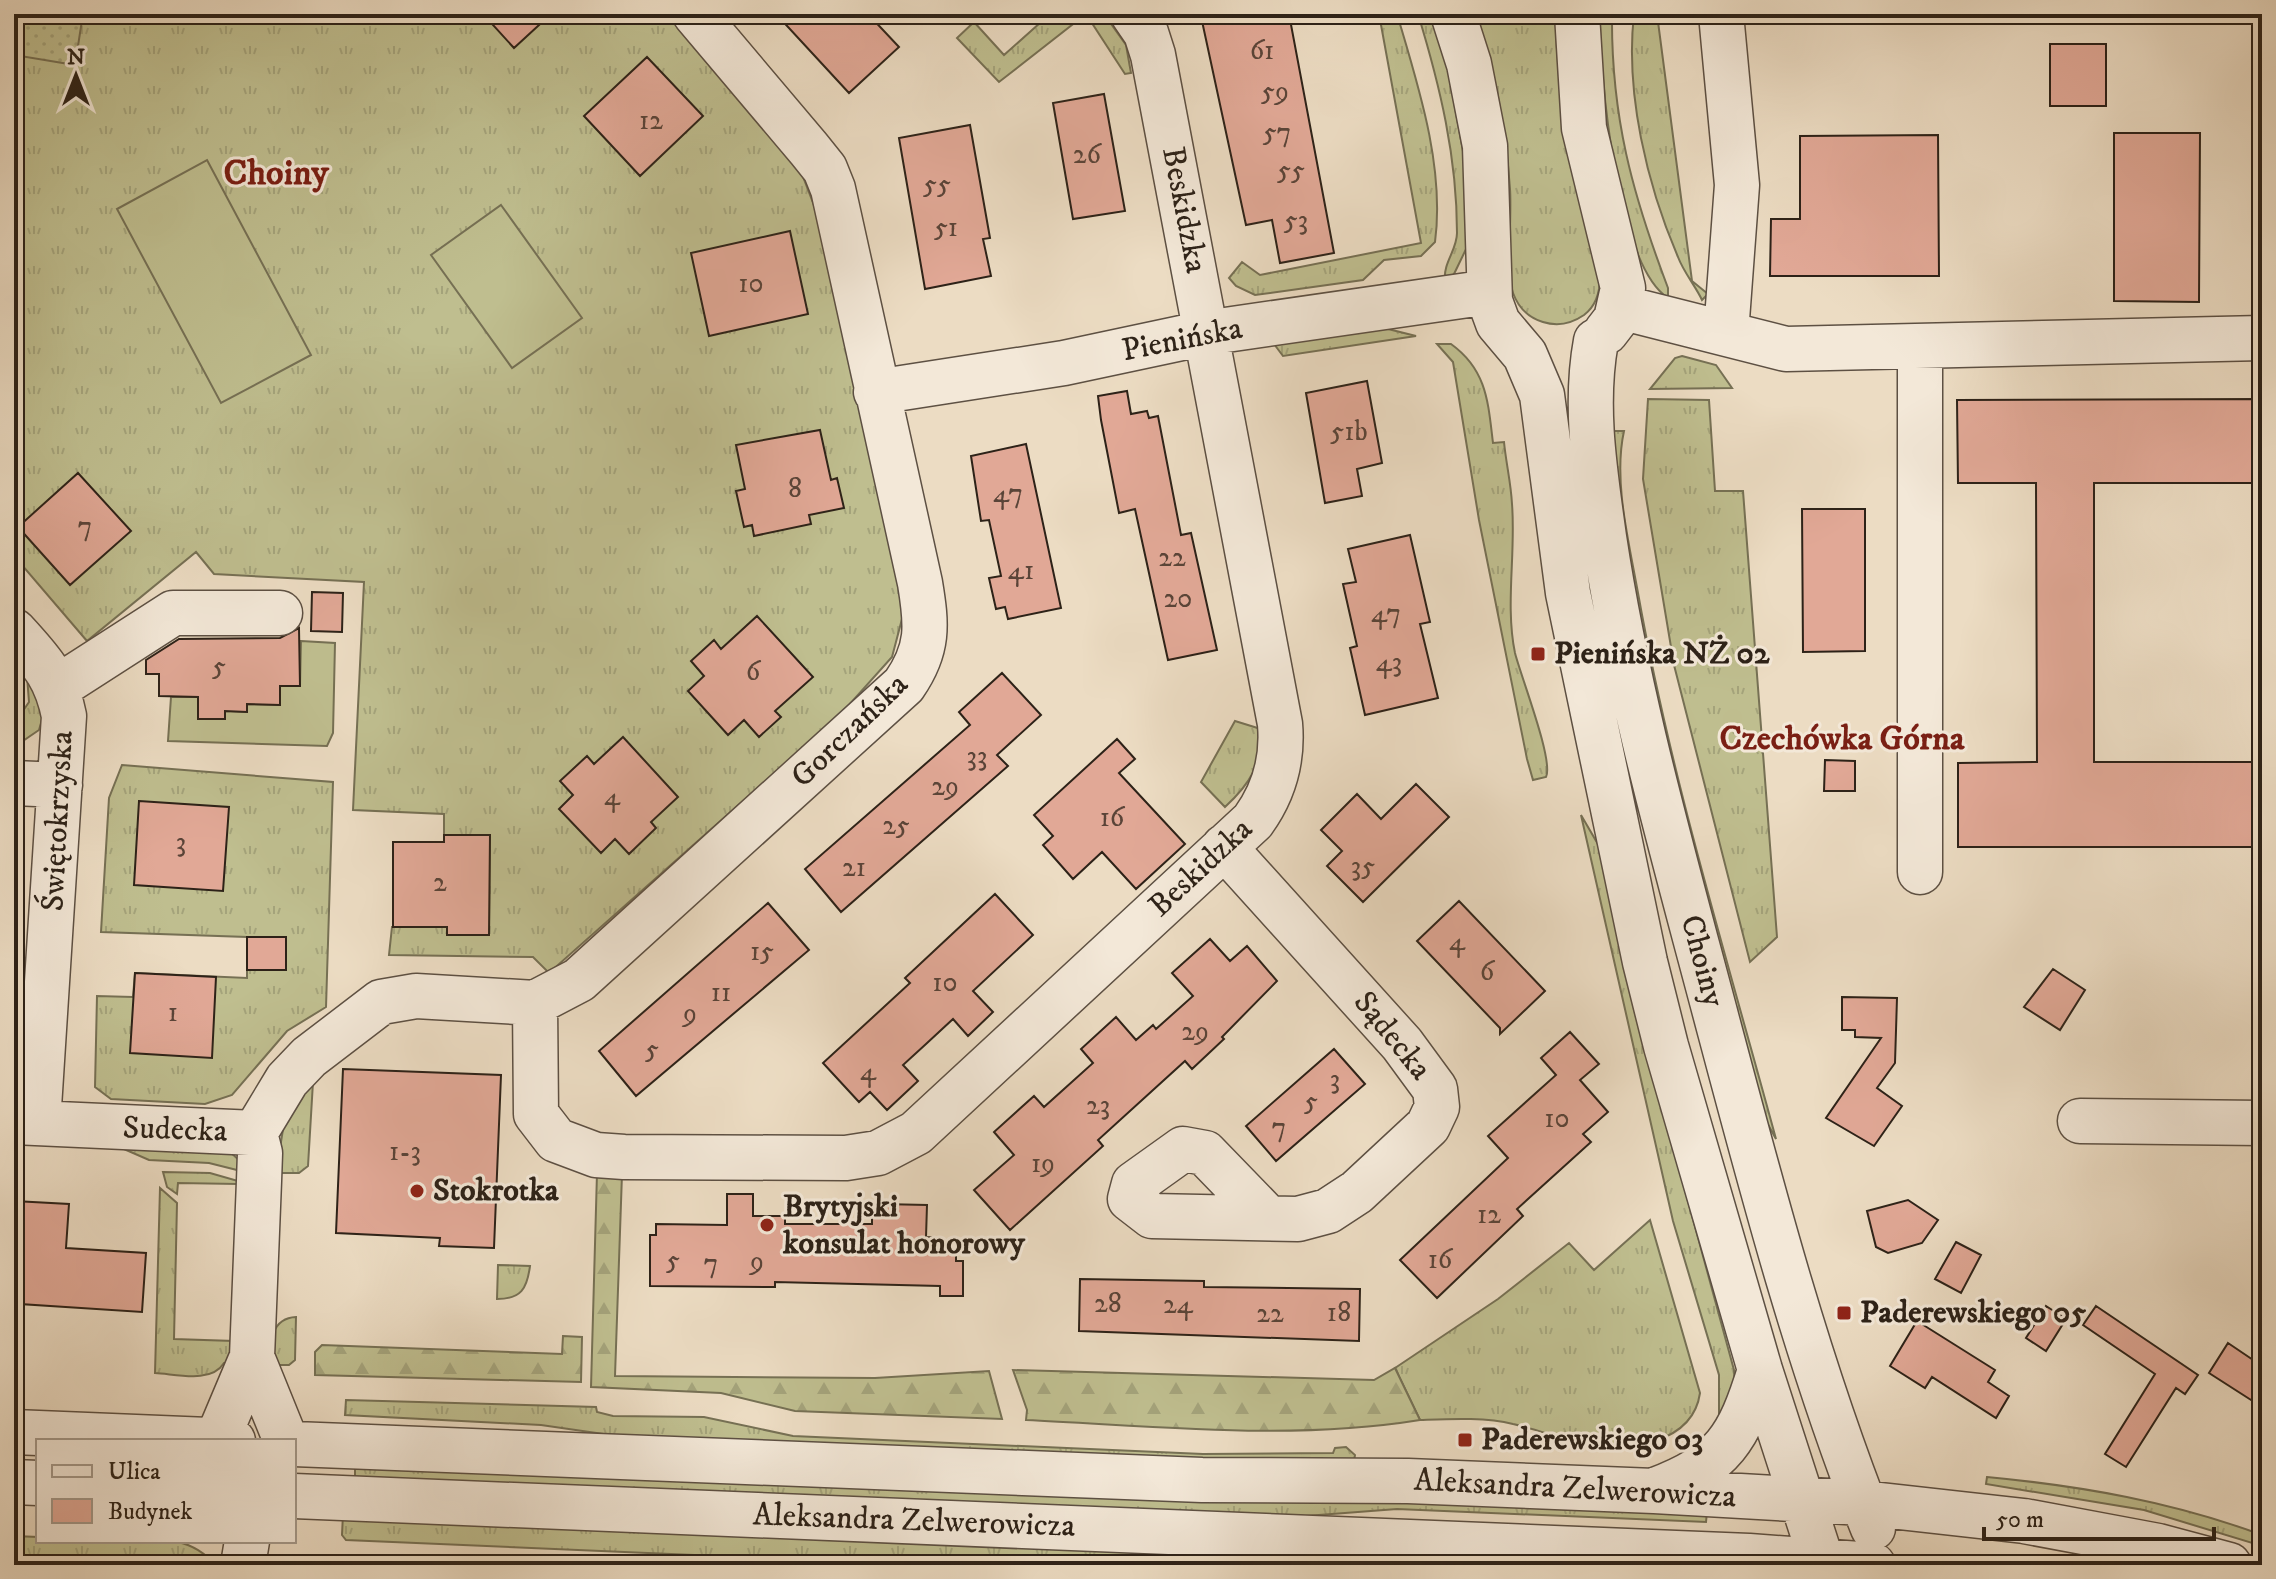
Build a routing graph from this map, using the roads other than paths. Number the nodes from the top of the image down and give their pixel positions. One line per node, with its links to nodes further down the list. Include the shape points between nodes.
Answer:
1 (695, 14): 13 (street, Gorczańska, via 825,169)
2 (1133, 14): 8 (street, Beskidzka, via 1153,55 1199,279)
3 (1453, 14): 6 (street, via 1485,146)
4 (1577, 14): 7 (street, Choiny, via 1584,128 1622,275)
5 (1721, 14): 9 (street, via 1737,185)
6 (1489, 292): 8 (street, Pienińska); 11 (street, Choiny, via 1494,315)
7 (1608, 324): 9 (street); 11 (street, via 1563,356); 39 (street, Choiny, via 1591,373 1595,470 1639,724 1780,1258)
8 (1205, 333): 13 (street, Pienińska, via 1064,363); 19 (street, Beskidzka, via 1281,741 1263,807)
9 (1726, 333): 12 (street, via 1786,349)
10 (2262, 338): 12 (street)
11 (1516, 344): 28 (street, Choiny, via 1542,395 1581,659 1652,990)
12 (1920, 346): 20 (street)
13 (876, 392): 21 (street, Gorczańska, via 920,583 925,628 919,664 904,685 579,980)
14 (280, 613): 16 (street, via 173,613)
15 (14, 631): 16 (street, Świętokrzyska)
16 (58, 687): 18 (street, Świętokrzyska, via 64,716)
17 (14, 783): 18 (street)
18 (60, 785): 23 (street, Świętokrzyska)
19 (1224, 847): 21 (street, Beskidzka, via 916,1133 878,1153 846,1158 624,1157 577,1150 556,1140 536,1114); 26 (street, Sądecka, via 1402,1044 1435,1089 1437,1107 1428,1126 1357,1192 1328,1211 1298,1219)
20 (1920, 872)
21 (535, 1003): 25 (street, via 416,996 381,1002 309,1057 287,1080)
22 (2080, 1121): 24 (street)
23 (26, 1123): 25 (street, Sudecka)
24 (2262, 1123)
25 (255, 1133): 27 (street, Sudecka, via 260,1153)
26 (1267, 1217)
27 (252, 1357): 31 (street, Sudecka); 32 (street, Sudecka)
28 (1760, 1370): 36 (street, via 1732,1442 1701,1470); 38 (street, Choiny)
29 (14, 1432): 30 (street)
30 (192, 1439)
31 (217, 1439)
32 (285, 1439)
33 (296, 1444): 36 (street, Aleksandra Zelwerowicza, via 1202,1480 1408,1481)
34 (14, 1482): 35 (street)
35 (36, 1483)
36 (1654, 1491): 38 (street, Aleksandra Zelwerowicza)
37 (296, 1496): 40 (street, Aleksandra Zelwerowicza)
38 (1801, 1500): 39 (street, Aleksandra Zelwerowicza); 41 (street, Choiny)
39 (1863, 1503): 43 (street, Choiny); 44 (street, Aleksandra Zelwerowicza, via 2024,1521)
40 (1754, 1561): 41 (street, Aleksandra Zelwerowicza)
41 (1822, 1563): 42 (street, Aleksandra Zelwerowicza)
42 (1873, 1565)
43 (1888, 1565)
44 (2229, 1565)

